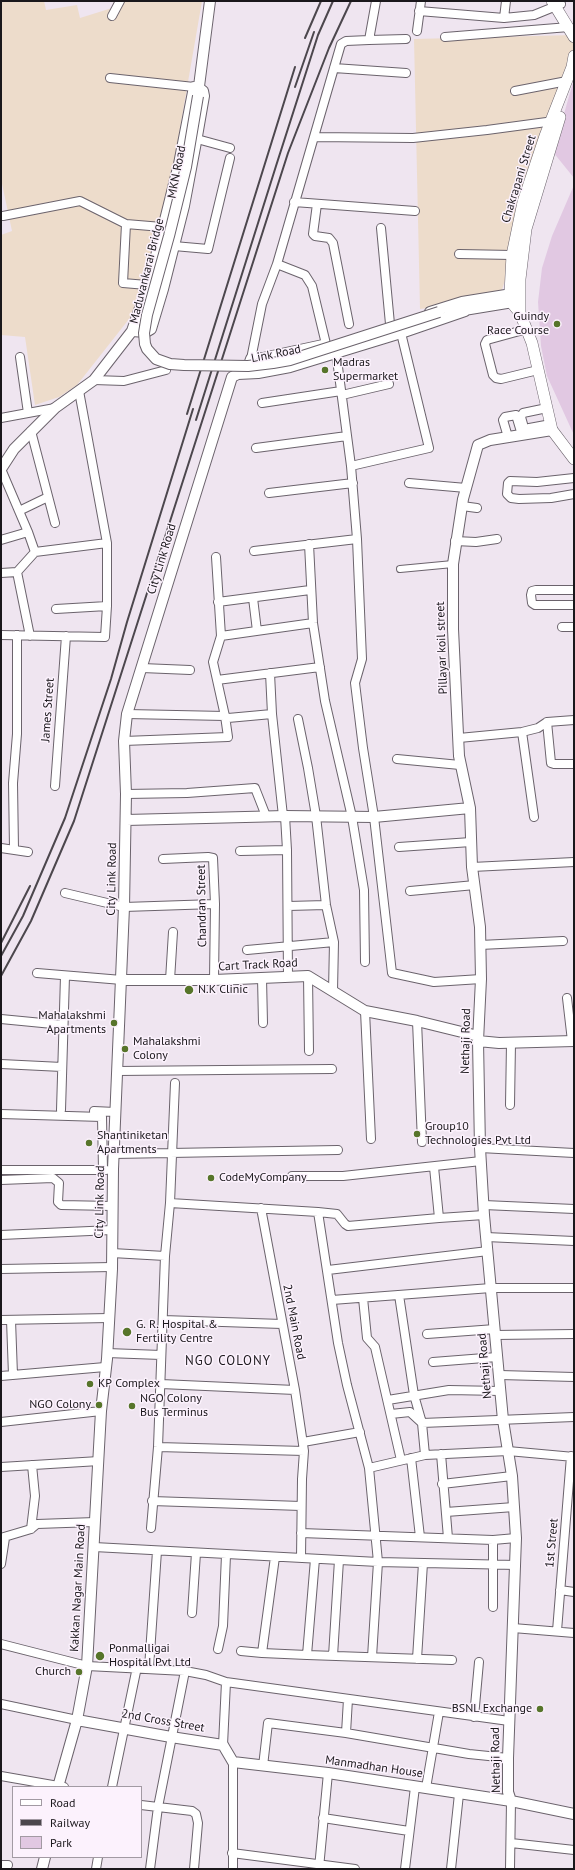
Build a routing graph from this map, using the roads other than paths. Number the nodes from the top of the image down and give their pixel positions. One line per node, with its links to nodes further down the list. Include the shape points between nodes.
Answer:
1 (120, 1): 8 (street)
2 (210, 1): 20 (street, MKN Road)
3 (376, 1): 14 (street)
4 (422, 1): 7 (street)
5 (506, 1): 9 (street)
6 (557, 3): 9 (street, via 534,15); 10 (main road)
7 (419, 11): 9 (street); 11 (street)
8 (112, 16)
9 (504, 18)
10 (572, 29): 12 (street)
11 (417, 31)
12 (445, 37)
13 (406, 39): 14 (street)
14 (369, 40): 16 (street, via 341,44)
15 (574, 56): 19 (main road)
16 (334, 68): 17 (street); 23 (street)
17 (406, 73)
18 (110, 78): 20 (street)
19 (570, 81): 21 (street); 22 (main road)
20 (199, 91): 24 (street, MKN Road); 32 (street, MKN Road); 40 (street, Maduvankarai Bridge, bridge, via 186,167 144,333 147,349 156,359 184,365 248,366 273,363 290,360)
21 (515, 91)
22 (555, 121): 23 (street, via 413,138); 36 (main road, Chakrapani Street, via 523,202); 39 (main road, via 530,213)
23 (314, 137): 27 (street)
24 (197, 139): 25 (street); 34 (street, MKN Road)
25 (230, 148)
26 (230, 158): 34 (street, via 208,250)
27 (294, 202): 28 (street); 37 (street)
28 (317, 204): 29 (street); 41 (street, via 313,234 330,238 333,243)
29 (415, 211)
30 (3, 216): 31 (street, via 80,201)
31 (126, 224): 32 (street); 38 (street, via 123,283)
32 (162, 227): 38 (street, MKN Road)
33 (381, 228): 42 (street)
34 (174, 246): 44 (street, MKN Road, via 153,327 146,332)
35 (459, 254): 36 (street)
36 (512, 255): 39 (main road, Chakrapani Street)
37 (277, 264): 46 (street, via 305,275 312,286); 49 (street, via 262,304)
38 (147, 286): 44 (street, MKN Road)
39 (515, 297): 40 (street); 43 (main road)
40 (463, 306): 42 (street, Link Road); 45 (street, Link Road)
41 (349, 324)
42 (390, 324): 46 (street, Link Road)
43 (527, 329): 51 (main road); 51 (street, via 487,340 493,375 501,379)
44 (132, 331): 53 (street, MKN Road)
45 (401, 333): 47 (street, Link Road); 69 (street, via 429,448)
46 (326, 344): 49 (street, Link Road, via 278,355)
47 (336, 352): 52 (street, Link Road, via 290,367); 56 (street)
48 (20, 357): 60 (street)
49 (251, 358): 52 (street, Link Road)
50 (166, 370): 53 (street, via 124,381)
51 (538, 370): 59 (main road)
52 (246, 373): 113 (street, City Link Road, via 232,377)
53 (94, 380): 55 (street, MKN Road)
54 (389, 384): 56 (street)
55 (79, 391): 58 (street, MKN Road); 87 (street)
56 (341, 393): 57 (street); 65 (street)
57 (262, 403)
58 (55, 408): 60 (street); 63 (street, MKN Road)
59 (543, 409): 62 (main road); 64 (street, via 522,414)
60 (28, 413): 61 (street)
61 (1, 418)
62 (549, 426): 64 (street, Pillayar koil street); 68 (main road)
63 (31, 431): 70 (street, MKN Road, via 14,449); 77 (street)
64 (524, 433): 66 (street, Pillayar koil street); 66 (street, via 516,415 505,417 503,420)
65 (347, 436): 67 (street); 69 (street)
66 (508, 437): 74 (street, Pillayar koil street, via 478,445)
67 (256, 448)
68 (574, 460)
69 (351, 466): 72 (street)
70 (1, 469): 80 (street)
71 (574, 478): 76 (street, via 537,482 510,481 507,494 511,498 519,499)
72 (353, 482): 75 (street); 83 (street)
73 (409, 483): 74 (street)
74 (466, 488): 78 (street, Pillayar koil street)
75 (269, 493)
76 (574, 494)
77 (48, 497): 80 (street); 81 (street)
78 (462, 506): 79 (street); 86 (street, Pillayar koil street)
79 (477, 508)
80 (19, 511): 82 (street)
81 (55, 523)
82 (28, 532): 85 (street); 90 (street)
83 (357, 539): 88 (street); 136 (street, via 362,659 356,683)
84 (497, 539): 86 (street)
85 (1, 540)
86 (455, 541): 92 (street, Pillayar koil street)
87 (107, 543): 90 (street); 101 (street)
88 (309, 544): 89 (street); 96 (street)
89 (254, 551)
90 (35, 552): 94 (street)
91 (216, 557): 99 (street)
92 (452, 564): 93 (street); 124 (street, Pillayar koil street)
93 (400, 569)
94 (16, 572): 95 (street); 109 (street)
95 (1, 573)
96 (310, 590): 98 (street); 103 (street)
97 (574, 590): 100 (street, via 532,591 532,603 540,606)
98 (253, 598): 99 (street); 106 (street)
99 (218, 602): 111 (street)
100 (574, 605)
101 (108, 606): 102 (street); 110 (street, via 105,637)
102 (56, 609)
103 (313, 623): 106 (street); 112 (street)
104 (562, 627): 105 (street)
105 (574, 627)
106 (257, 631): 111 (street)
107 (17, 634): 108 (street); 109 (street); 142 (street)
108 (1, 635)
109 (30, 636): 110 (street)
110 (66, 636): 129 (street, James Street)
111 (221, 636): 116 (street, via 213,662)
112 (320, 667): 115 (street); 135 (street, via 325,700)
113 (142, 668): 114 (street); 117 (street, City Link Road)
114 (190, 670)
115 (270, 674): 116 (street); 118 (street)
116 (217, 680): 119 (street)
117 (127, 714): 119 (street); 125 (street, City Link Road)
118 (272, 714): 119 (street, via 228,718); 133 (street)
119 (225, 716): 125 (street, via 228,737)
120 (298, 719): 134 (street)
121 (574, 720): 122 (street)
122 (547, 722): 123 (street, via 538,728); 127 (street, via 551,763)
123 (522, 732): 124 (street); 137 (street)
124 (459, 738): 128 (street, Pillayar koil street)
125 (124, 740): 130 (street, City Link Road)
126 (397, 759): 128 (street)
127 (574, 764)
128 (460, 765): 131 (street, Pillayar koil street)
129 (55, 786)
130 (126, 794): 132 (street, via 255,788); 138 (street, City Link Road)
131 (470, 808): 136 (street); 139 (street, Pillayar koil street)
132 (266, 816): 133 (street); 138 (street)
133 (284, 816): 134 (street); 143 (street)
134 (316, 816): 135 (street); 153 (street)
135 (352, 816): 136 (street); 163 (street, via 364,890)
136 (374, 817): 169 (street, via 392,973 434,982)
137 (534, 817)
138 (126, 820): 155 (street, City Link Road)
139 (471, 842): 140 (street); 148 (street, Pillayar koil street)
140 (399, 847)
141 (1, 848): 142 (street)
142 (14, 849): 145 (street)
143 (287, 850): 144 (street); 154 (street)
144 (240, 851)
145 (28, 852)
146 (163, 859): 152 (street, Chandran Street, via 208,856 213,858)
147 (574, 862): 148 (street)
148 (472, 867): 149 (street, Pillayar koil street)
149 (475, 885): 150 (street); 156 (street, Pillayar koil street)
150 (410, 892)
151 (64, 893): 155 (street)
152 (215, 904): 155 (street); 172 (street, Chandran Street)
153 (326, 905): 154 (street); 159 (street)
154 (288, 906): 161 (street)
155 (124, 907): 170 (street, City Link Road)
156 (480, 927): 160 (street, Nethaji Road)
157 (173, 932): 171 (street)
158 (563, 941): 160 (street)
159 (334, 942): 161 (street); 173 (street)
160 (480, 945): 169 (street, Nethaji Road)
161 (286, 946): 162 (street); 167 (street)
162 (247, 950)
163 (365, 962)
164 (37, 973): 165 (street)
165 (65, 976): 170 (street); 179 (street)
166 (308, 976): 167 (street, Cart Track Road); 173 (street, Cart Track Road); 183 (street)
167 (288, 977): 168 (street, Cart Track Road)
168 (262, 978): 172 (street, Cart Track Road); 178 (street)
169 (481, 979): 180 (street, Nethaji Road)
170 (122, 980): 171 (street, Cart Track Road); 187 (street, City Link Road)
171 (170, 980): 172 (street, Cart Track Road)
172 (214, 980)
173 (333, 991): 175 (street, Cart Track Road)
174 (568, 998): 181 (street)
175 (365, 1012): 177 (street, Cart Track Road); 194 (street)
176 (1, 1019): 179 (street)
177 (417, 1021): 180 (street, Cart Track Road); 195 (street)
178 (263, 1023)
179 (63, 1025): 185 (street)
180 (478, 1039): 182 (street, Cart Track Road); 196 (street, Nethaji Road)
181 (573, 1041): 182 (street, Cart Track Road)
182 (511, 1043): 189 (street)
183 (309, 1051)
184 (1, 1064): 185 (street)
185 (62, 1067): 191 (street)
186 (332, 1069): 187 (street)
187 (117, 1071): 192 (street, City Link Road)
188 (175, 1083): 198 (street)
189 (510, 1106)
190 (1, 1108): 191 (street)
191 (61, 1110): 192 (street)
192 (115, 1112): 200 (street, City Link Road)
193 (1, 1114): 204 (street, via 102,1117)
194 (371, 1139)
195 (422, 1142)
196 (480, 1148): 199 (street); 201 (street, Nethaji Road)
197 (338, 1150): 198 (street)
198 (172, 1153): 200 (street); 207 (street)
199 (574, 1153)
200 (114, 1154): 204 (street, City Link Road)
201 (481, 1161): 202 (street); 211 (street, Nethaji Road)
202 (434, 1167): 205 (street, via 343,1176); 213 (street)
203 (1, 1170): 204 (street)
204 (108, 1170): 208 (street, City Link Road)
205 (292, 1176)
206 (1, 1180): 208 (street, via 53,1178 59,1183 58,1202 61,1205)
207 (170, 1203): 209 (street); 220 (street)
208 (112, 1206): 214 (street, City Link Road)
209 (261, 1208): 212 (street); 233 (street, 2nd Main Road)
210 (574, 1209): 211 (street)
211 (484, 1210): 213 (street); 216 (street, Nethaji Road)
212 (318, 1212): 213 (street, via 337,1214 348,1226); 223 (street)
213 (439, 1218)
214 (112, 1230): 215 (street); 219 (street, City Link Road)
215 (1, 1235)
216 (486, 1237): 217 (street); 218 (street, Nethaji Road)
217 (574, 1241)
218 (488, 1251): 223 (street); 224 (street, Nethaji Road)
219 (112, 1253): 220 (street); 221 (street, City Link Road)
220 (165, 1256): 232 (street)
221 (112, 1267): 222 (street); 229 (street, City Link Road)
222 (1, 1269)
223 (328, 1270): 228 (street)
224 (491, 1288): 225 (street); 226 (street); 234 (street, Nethaji Road)
225 (574, 1288)
226 (399, 1295): 227 (street); 249 (street)
227 (363, 1298): 228 (street); 250 (street, via 367,1338 375,1347)
228 (332, 1300): 257 (street, via 341,1357)
229 (109, 1318): 231 (street); 237 (street, City Link Road)
230 (1, 1320): 231 (street)
231 (11, 1320): 243 (street)
232 (163, 1320): 233 (street); 238 (street)
233 (282, 1324): 247 (street, 2nd Main Road)
234 (495, 1332): 235 (street); 236 (street); 239 (street, Nethaji Road)
235 (427, 1334)
236 (574, 1334)
237 (107, 1353): 238 (street); 241 (street, City Link Road)
238 (161, 1355): 246 (street)
239 (497, 1357): 240 (street); 242 (street, Nethaji Road)
240 (433, 1362)
241 (105, 1367): 243 (street); 251 (street, City Link Road)
242 (500, 1374): 245 (street); 248 (street, Nethaji Road)
243 (13, 1375): 244 (street)
244 (1, 1376)
245 (574, 1377)
246 (161, 1384): 247 (street); 259 (street)
247 (295, 1390): 258 (street, 2nd Main Road)
248 (500, 1391): 249 (street, via 448,1390); 254 (street, Nethaji Road)
249 (414, 1395): 250 (street); 256 (street)
250 (388, 1400): 252 (street)
251 (101, 1411): 255 (street); 267 (street, Kakkan Nagar Main Road)
252 (390, 1414): 256 (street, via 410,1412); 266 (street)
253 (574, 1417): 254 (street)
254 (503, 1420): 256 (street); 261 (street, Nethaji Road)
255 (1, 1422)
256 (422, 1423): 263 (street)
257 (360, 1432): 258 (street); 270 (street)
258 (303, 1442): 260 (street, 2nd Main Road)
259 (158, 1447): 260 (street); 273 (street)
260 (304, 1451): 274 (street, 2nd Main Road)
261 (508, 1451): 262 (street); 264 (street); 271 (street, Nethaji Road)
262 (441, 1454): 263 (street); 272 (street)
263 (425, 1455): 265 (street)
264 (572, 1456): 300 (street, 1st Street)
265 (411, 1458): 266 (street); 282 (street)
266 (401, 1460): 270 (street)
267 (99, 1461): 268 (street); 277 (street, Kakkan Nagar Main Road)
268 (32, 1465): 269 (street); 279 (street, via 35,1496)
269 (1, 1467)
270 (369, 1468): 281 (street)
271 (512, 1476): 272 (street); 275 (street, Nethaji Road)
272 (442, 1484): 276 (street)
273 (152, 1501): 274 (street); 278 (street)
274 (301, 1506): 280 (street, 2nd Main Road)
275 (514, 1507): 276 (street); 285 (street, Nethaji Road)
276 (446, 1512): 284 (street)
277 (95, 1522): 279 (street, via 42,1523); 287 (street, Kakkan Nagar Main Road)
278 (151, 1528)
279 (31, 1529): 283 (street)
280 (301, 1533): 281 (street); 292 (street, 2nd Main Road)
281 (376, 1537): 282 (street); 295 (street)
282 (420, 1537): 284 (street)
283 (3, 1538): 297 (street)
284 (448, 1538): 286 (street)
285 (516, 1538): 286 (street); 299 (street, Nethaji Road)
286 (493, 1540): 298 (street)
287 (94, 1546): 288 (street); 317 (street, Kakkan Nagar Main Road)
288 (157, 1551): 289 (street); 319 (street)
289 (196, 1553): 290 (street); 303 (street)
290 (226, 1555): 291 (street); 308 (street, via 223,1626)
291 (275, 1557): 292 (street); 310 (street)
292 (301, 1558): 293 (street)
293 (315, 1559): 294 (street); 311 (street)
294 (339, 1560): 295 (street); 312 (street)
295 (378, 1562): 296 (street); 313 (street)
296 (423, 1563): 298 (street); 314 (street)
297 (1, 1564)
298 (493, 1565): 299 (street); 302 (street)
299 (516, 1565): 304 (street, Nethaji Road)
300 (560, 1590): 301 (street); 305 (street, 1st Street)
301 (574, 1592)
302 (492, 1607)
303 (192, 1613)
304 (513, 1628): 305 (street); 327 (street, Nethaji Road)
305 (557, 1631): 306 (street)
306 (574, 1633)
307 (1, 1644): 317 (street)
308 (218, 1649)
309 (241, 1651): 310 (street)
310 (262, 1653): 311 (street)
311 (308, 1655): 312 (street)
312 (333, 1656): 313 (street)
313 (372, 1657): 314 (street)
314 (417, 1659): 315 (street)
315 (452, 1660)
316 (479, 1662): 325 (street)
317 (88, 1666): 318 (street); 326 (street, Kakkan Nagar Main Road)
318 (137, 1667): 319 (street); 328 (street)
319 (149, 1668): 320 (street)
320 (185, 1671): 321 (street); 330 (street)
321 (226, 1682): 322 (street); 331 (street)
322 (348, 1699): 324 (street); 329 (street)
323 (1, 1704): 326 (street)
324 (439, 1712): 325 (street); 332 (street)
325 (474, 1717): 327 (street)
326 (77, 1720): 328 (street, 2nd Cross Street); 338 (street, Kakkan Nagar Main Road)
327 (508, 1721): 333 (street, Nethaji Road)
328 (124, 1727): 330 (street, 2nd Cross Street); 339 (street)
329 (346, 1733): 332 (street); 335 (street, via 268,1723)
330 (172, 1737): 331 (street, 2nd Cross Street); 345 (street)
331 (223, 1745): 334 (street)
332 (434, 1748): 333 (street); 341 (street)
333 (508, 1758): 343 (street, Nethaji Road, via 508,1792)
334 (233, 1762): 335 (street, Manmadhan House); 352 (street)
335 (263, 1766): 336 (street, Manmadhan House)
336 (328, 1773): 340 (street, Manmadhan House); 348 (street)
337 (1, 1776): 338 (street)
338 (60, 1786)
339 (112, 1786)
340 (415, 1787): 341 (street, Manmadhan House); 349 (street)
341 (426, 1788): 342 (street, Manmadhan House)
342 (459, 1794): 343 (street, Manmadhan House); 363 (street)
343 (511, 1801): 347 (street, Manmadhan House); 350 (street)
344 (142, 1805): 345 (street)
345 (158, 1807): 358 (street); 359 (street, via 192,1811 196,1814 198,1823)
346 (574, 1811): 347 (street)
347 (574, 1814)
348 (323, 1818): 349 (street); 355 (street)
349 (409, 1832): 362 (street)
350 (511, 1843): 351 (street); 364 (street)
351 (574, 1850)
352 (232, 1853): 355 (street); 360 (street)
353 (45, 1858): 356 (street)
354 (98, 1858): 357 (street)
355 (318, 1866): 361 (street)
356 (42, 1869)
357 (96, 1869)
358 (150, 1869)
359 (194, 1869)
360 (233, 1869)
361 (355, 1869)
362 (405, 1869)
363 (452, 1869)
364 (510, 1869)

